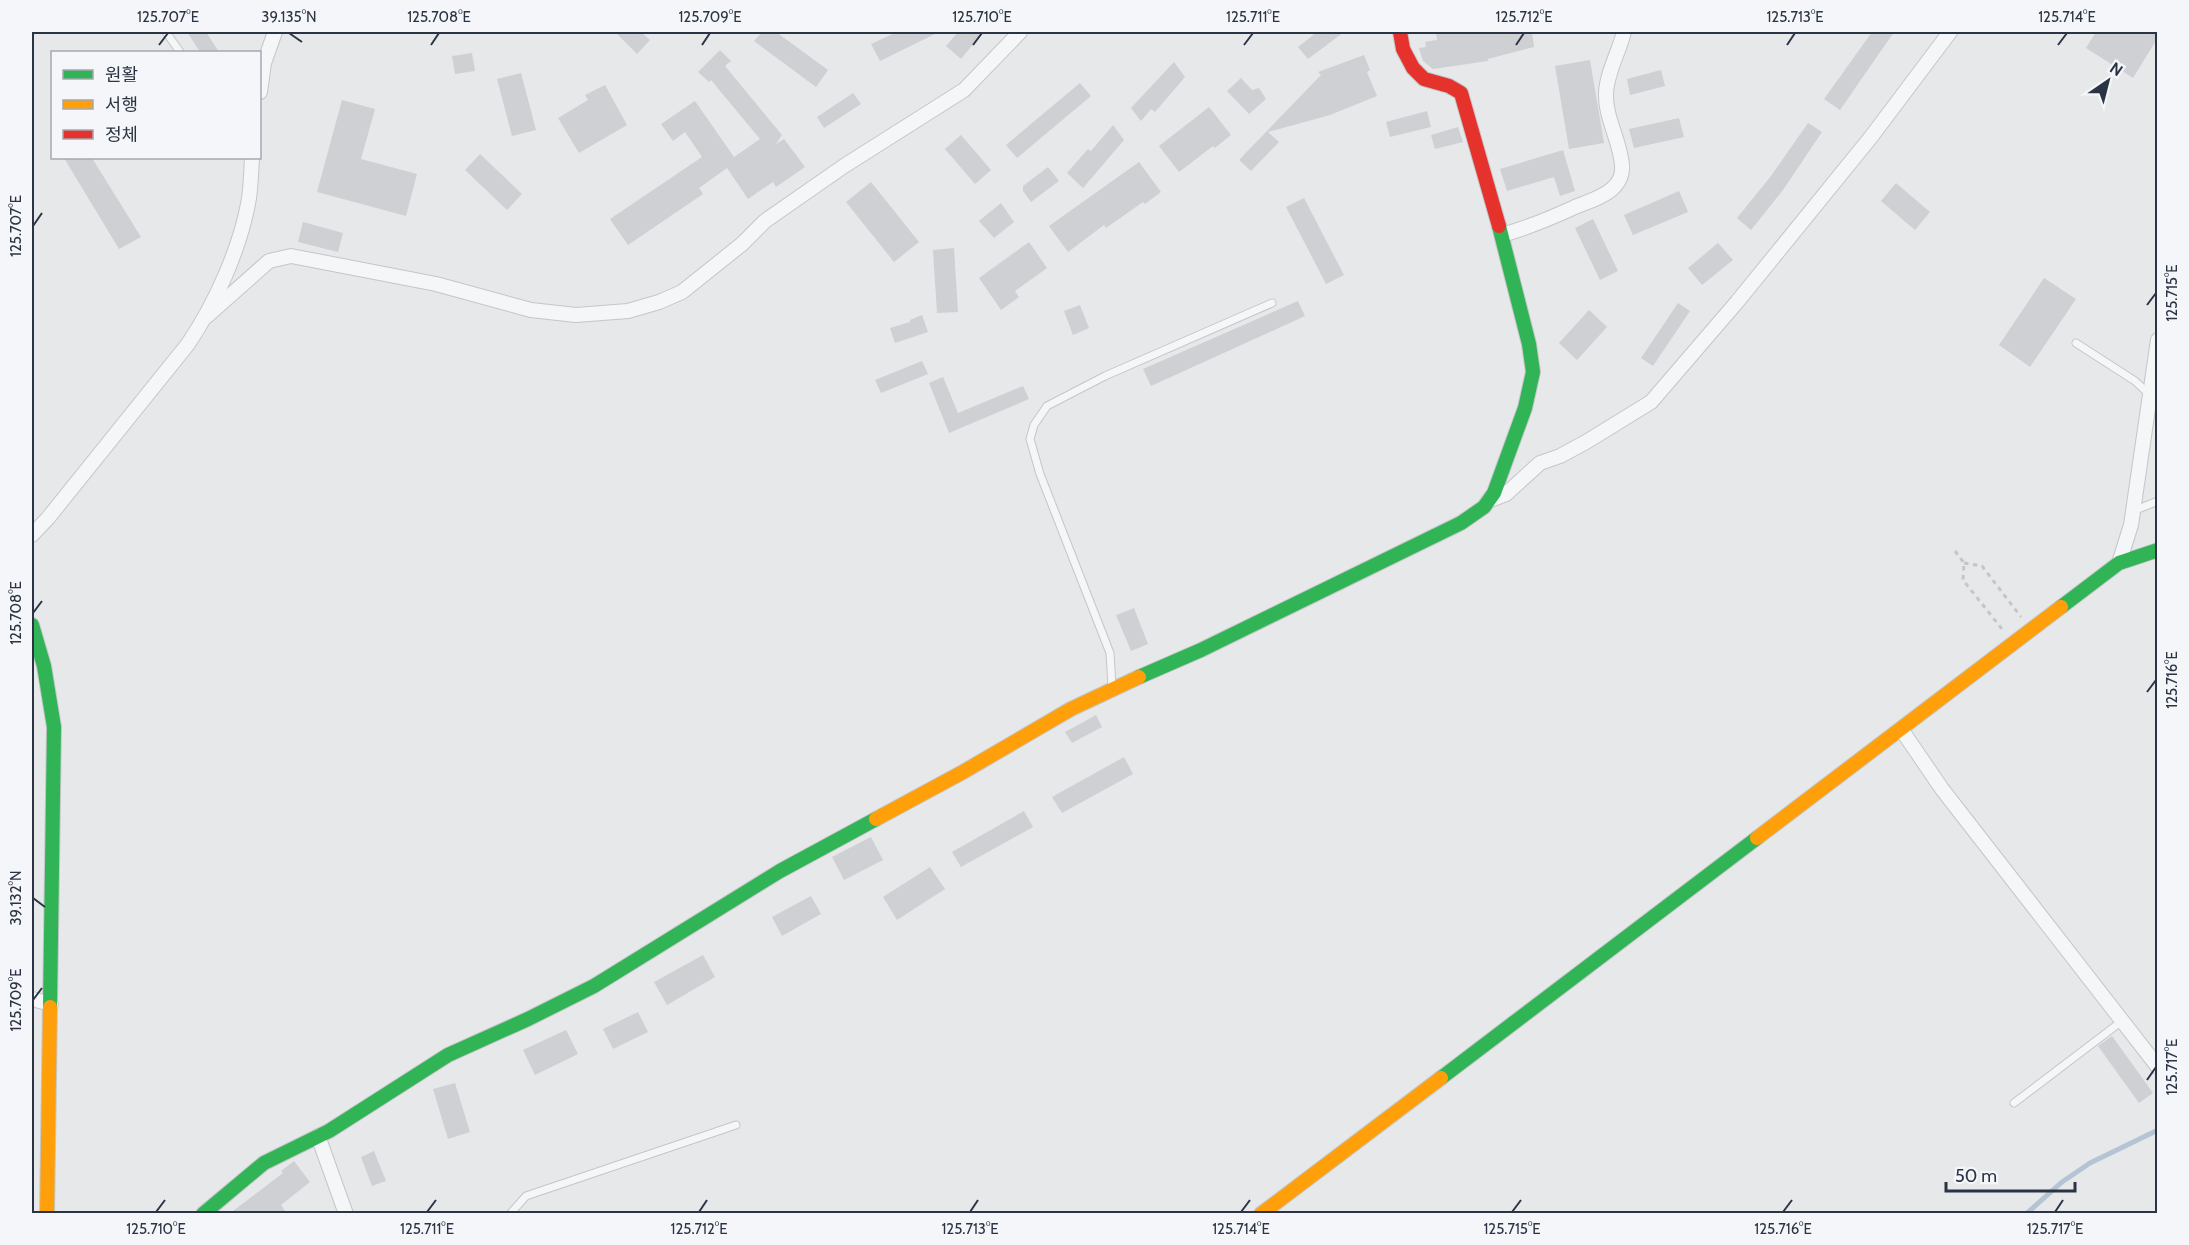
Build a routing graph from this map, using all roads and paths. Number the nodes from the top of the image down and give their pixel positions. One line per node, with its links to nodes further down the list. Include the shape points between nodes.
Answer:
1 (166, 32): 7 (lane)
2 (275, 32): 8 (street)
3 (1020, 32): 12 (street, via 964,90 844,166 765,221 682,292 659,302 628,311 576,315 531,310 436,284 291,256 268,261)
4 (1400, 32): 10 (street, via 1413,68 1424,79 1461,93)
5 (1624, 32): 10 (street, via 1606,96 1622,165 1616,185 1593,200)
6 (1950, 32): 16 (street, via 1871,137 1651,402 1586,442 1540,463 1506,494)
7 (179, 51)
8 (261, 85)
9 (252, 159): 12 (street, via 248,203 237,243)
10 (1502, 235): 16 (street, via 1533,372 1526,408)
11 (1272, 303): 27 (lane, via 1105,376 1047,406 1034,425 1030,439 1040,474 1110,653)
12 (207, 316): 19 (street)
13 (2157, 340): 15 (street)
14 (2076, 343): 15 (lane, via 2135,381)
15 (2153, 386): 18 (street)
16 (1488, 501): 27 (street, via 1461,523)
17 (2157, 501): 18 (lane)
18 (2133, 511): 23 (street)
19 (32, 536)
20 (2157, 550): 23 (street)
21 (1955, 551): 22 (path)
22 (1964, 563): 24 (path, via 1982,566); 26 (path, via 1963,580)
23 (2119, 563): 28 (street)
24 (2021, 616)
25 (32, 625): 30 (street, via 44,666 54,727)
26 (2003, 630)
27 (1113, 689): 35 (street, via 780,871 594,986 448,1055)
28 (1901, 729): 31 (street, via 1942,789); 40 (street)
29 (32, 999): 30 (street)
30 (51, 1004): 36 (street)
31 (2122, 1021): 32 (street); 33 (lane)
32 (2157, 1067)
33 (2013, 1103)
34 (736, 1125): 39 (lane, via 526,1196)
35 (318, 1136): 37 (street, via 264,1163); 38 (street)
36 (47, 1214)
37 (203, 1214)
38 (346, 1214)
39 (510, 1214)
40 (1261, 1214)

